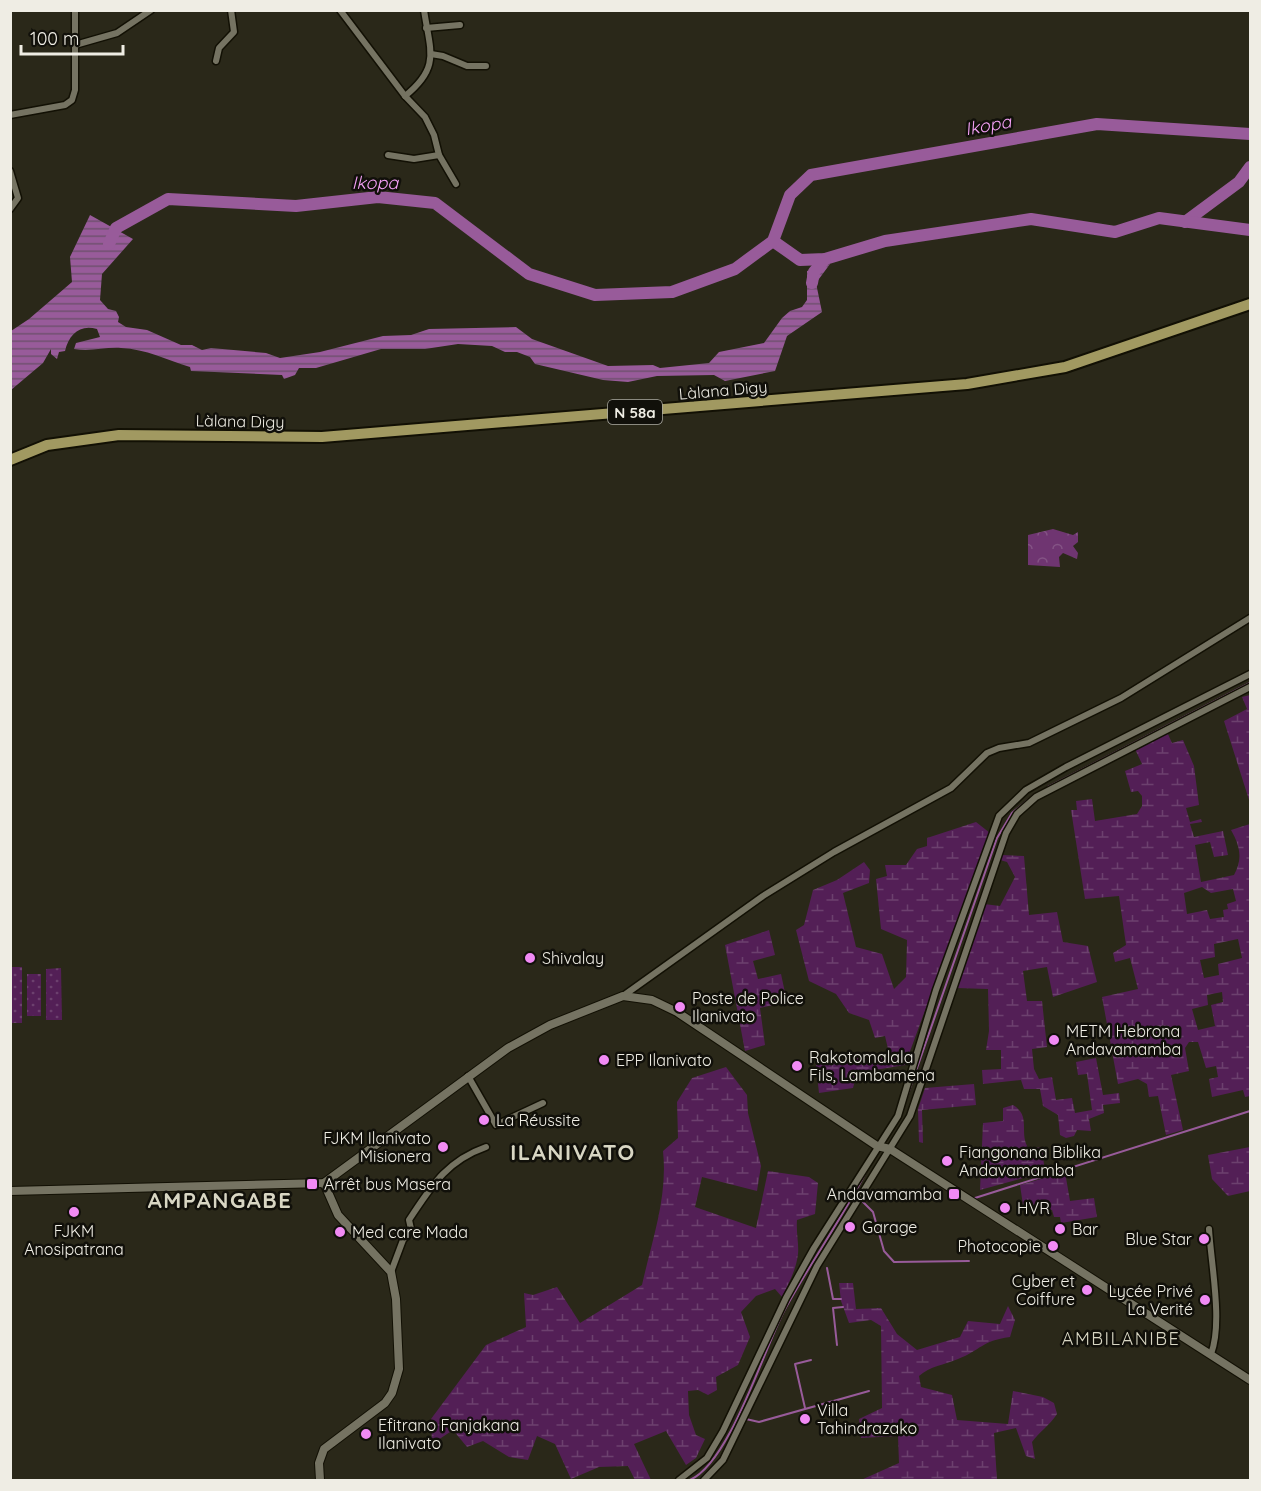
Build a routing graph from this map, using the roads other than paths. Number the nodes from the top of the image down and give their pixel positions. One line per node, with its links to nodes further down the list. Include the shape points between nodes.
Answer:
1 (75, 10): 8 (street)
2 (152, 10): 8 (street, via 117,33)
3 (231, 10): 10 (street, via 234,32 219,48)
4 (340, 10): 12 (street)
5 (424, 10): 7 (street)
6 (460, 25): 7 (street)
7 (426, 28): 9 (street)
8 (75, 45): 13 (street, via 72,100 65,105)
9 (431, 54): 11 (street, via 467,66); 12 (street, via 426,78)
10 (216, 61)
11 (486, 66)
12 (405, 96): 14 (street, via 424,117)
13 (10, 115)
14 (439, 155): 15 (street, via 414,159); 17 (street)
15 (388, 156)
16 (10, 171): 18 (street, via 18,198)
17 (456, 184)
18 (10, 209)
19 (1251, 304): 20 (main road, Làlana Digy / N 58a, via 1065,367 967,384 322,437 119,435 47,445)
20 (10, 460)
21 (1251, 618): 24 (street, via 1121,698 1029,743 987,753 951,788 763,896)
22 (1251, 674): 27 (street, via 1026,789 999,816 936,990 897,1116)
23 (1251, 687): 29 (street, via 1036,797 1017,814 1006,833 910,1116)
24 (623, 996): 25 (street, via 550,1025); 27 (street, via 652,1000 677,1012)
25 (468, 1076): 26 (street, via 496,1125); 30 (street)
26 (543, 1103)
27 (877, 1146): 29 (street); 37 (street, via 786,1298 707,1458)
28 (486, 1147): 33 (street, via 466,1154 445,1170 410,1220 411,1229 402,1240)
29 (890, 1149): 34 (street); 38 (street, via 817,1266 723,1460)
30 (324, 1183): 31 (street); 33 (street, via 338,1215)
31 (10, 1191)
32 (1209, 1229): 34 (street, via 1215,1323)
33 (391, 1272): 36 (street, via 399,1369 392,1393 385,1403 324,1449 319,1463)
34 (1211, 1354): 35 (street)
35 (1251, 1380)
36 (320, 1480)
37 (679, 1480)
38 (704, 1480)

